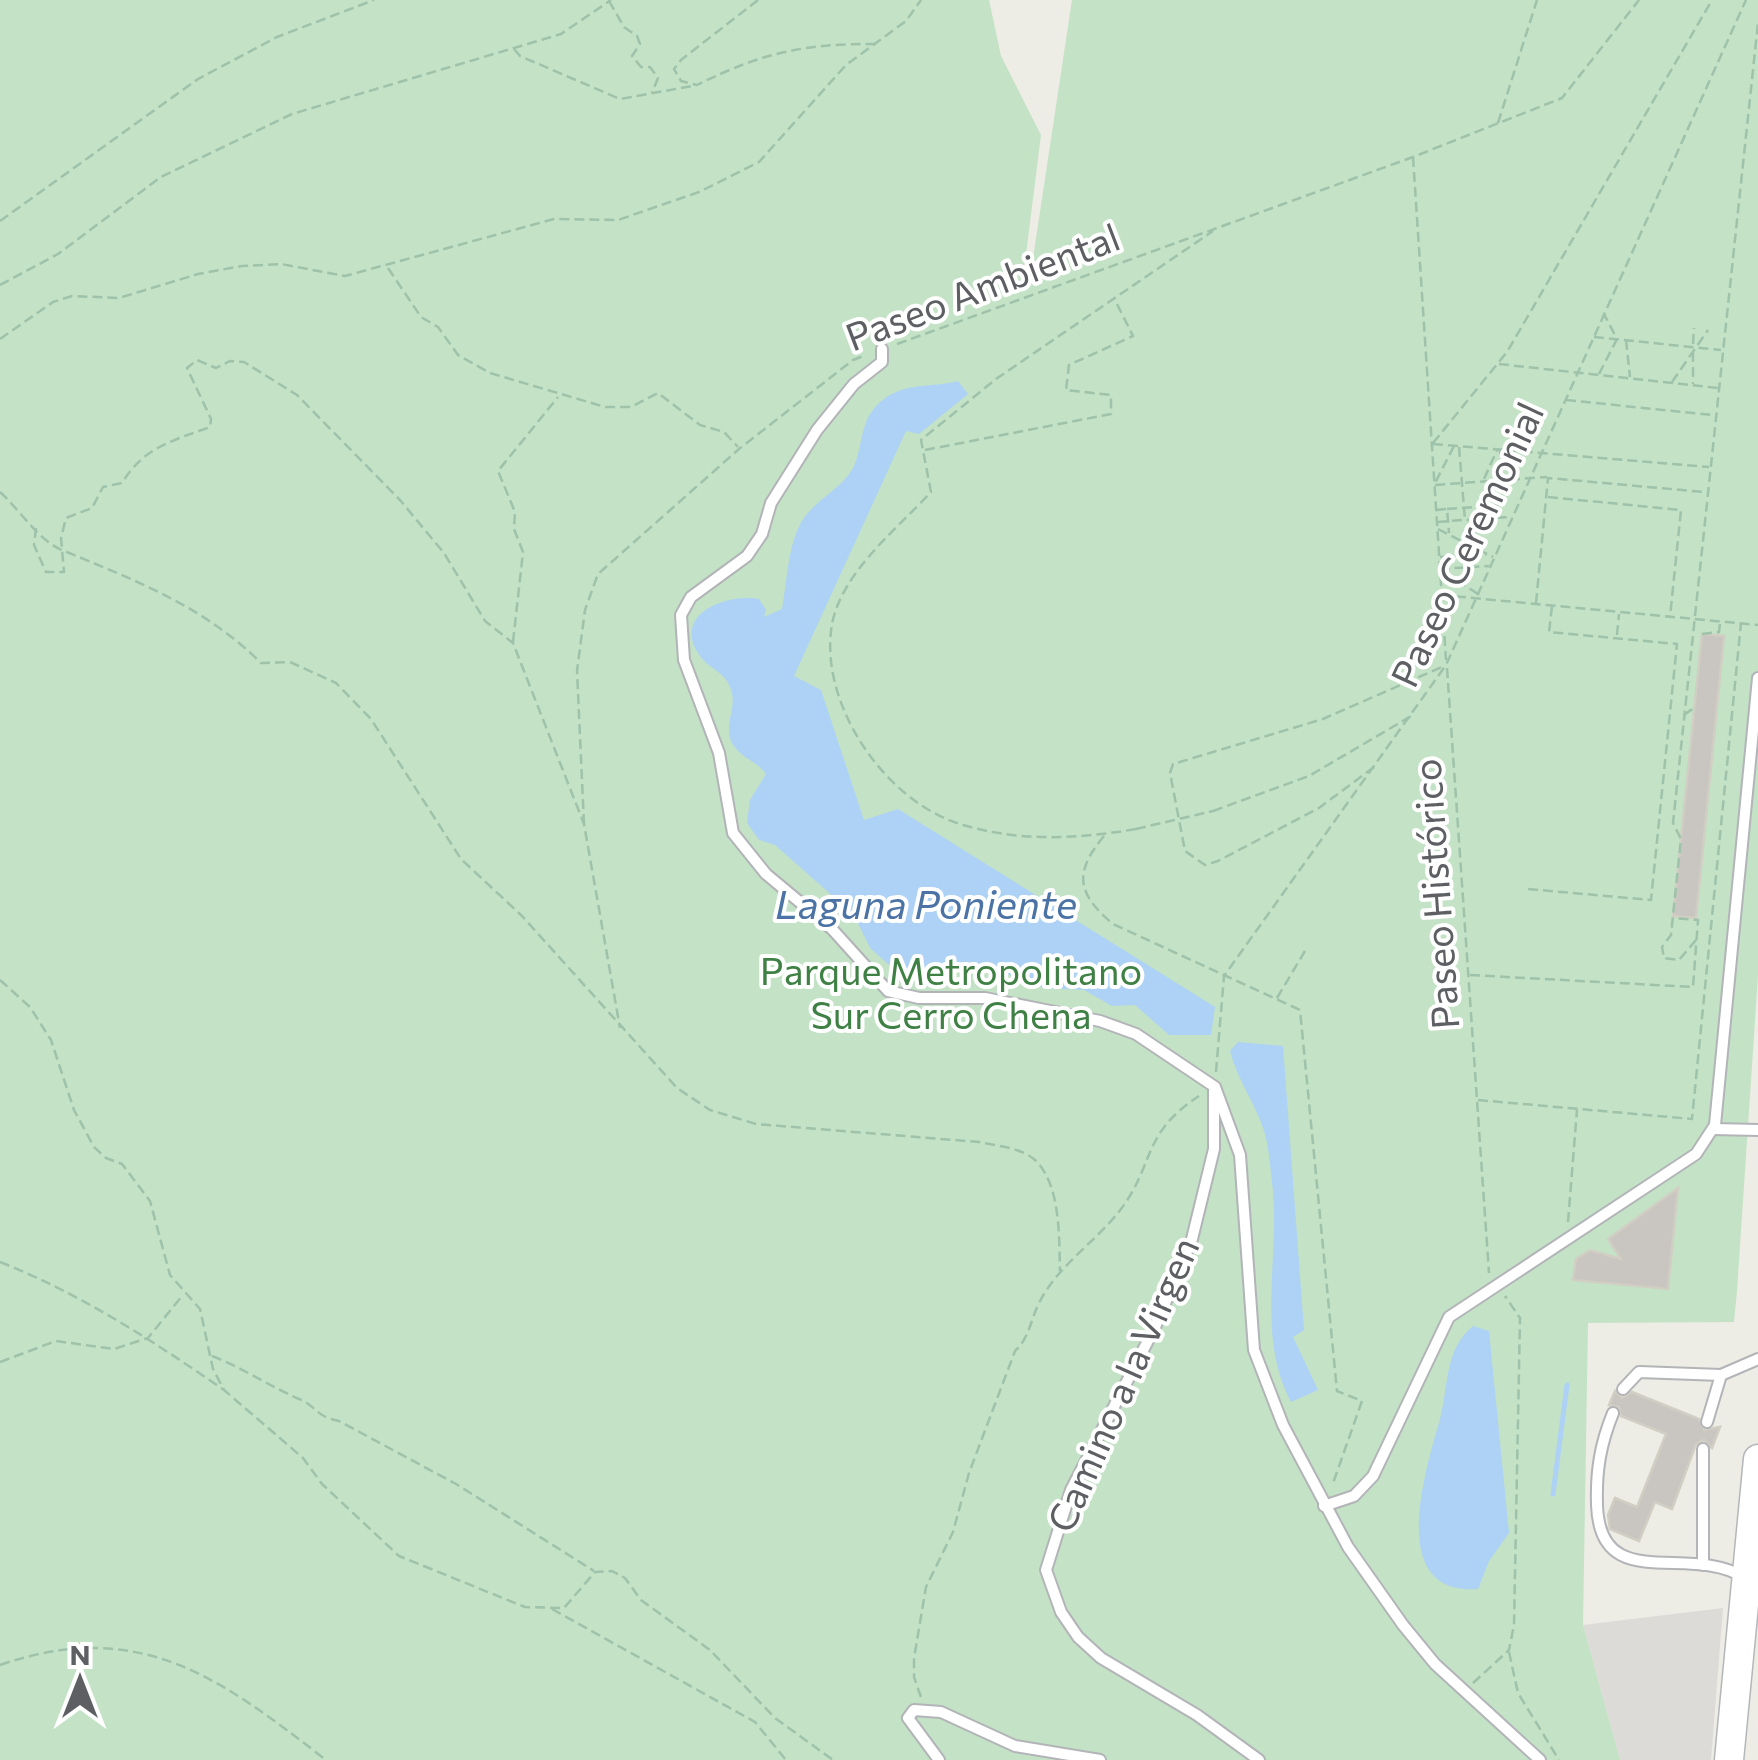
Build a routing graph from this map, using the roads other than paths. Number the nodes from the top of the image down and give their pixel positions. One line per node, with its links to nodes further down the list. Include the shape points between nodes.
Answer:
1 (882, 349): 3 (lane, via 882,362 854,384 818,430 746,556 691,597 681,616 684,660 720,754 733,832 766,874 832,930 888,991 986,998 1100,1021 1136,1034)
2 (1758, 678): 4 (lane)
3 (1215, 1087): 13 (lane, via 1240,1155 1254,1350); 18 (lane, Camino a la Virgen, via 1214,1149 1192,1239 1071,1490 1046,1570 1061,1612 1101,1658)
4 (1713, 1129): 5 (lane); 13 (lane, via 1696,1154 1449,1316 1362,1490)
5 (1758, 1130)
6 (1758, 1358): 7 (lane)
7 (1721, 1375): 8 (lane, via 1639,1372); 10 (lane)
8 (1623, 1389)
9 (1613, 1413): 14 (lane, via 1596,1474 1601,1540 1624,1557)
10 (1707, 1422)
11 (1702, 1448): 14 (lane)
12 (1758, 1459): 15 (main road)
13 (1324, 1506): 19 (lane, via 1403,1625)
14 (1703, 1565): 15 (lane)
15 (1746, 1578): 20 (main road)
16 (939, 1760): 17 (lane, via 908,1718 925,1708 1015,1746)
17 (1100, 1760)
18 (1259, 1760)
19 (1540, 1760)
20 (1728, 1760)

